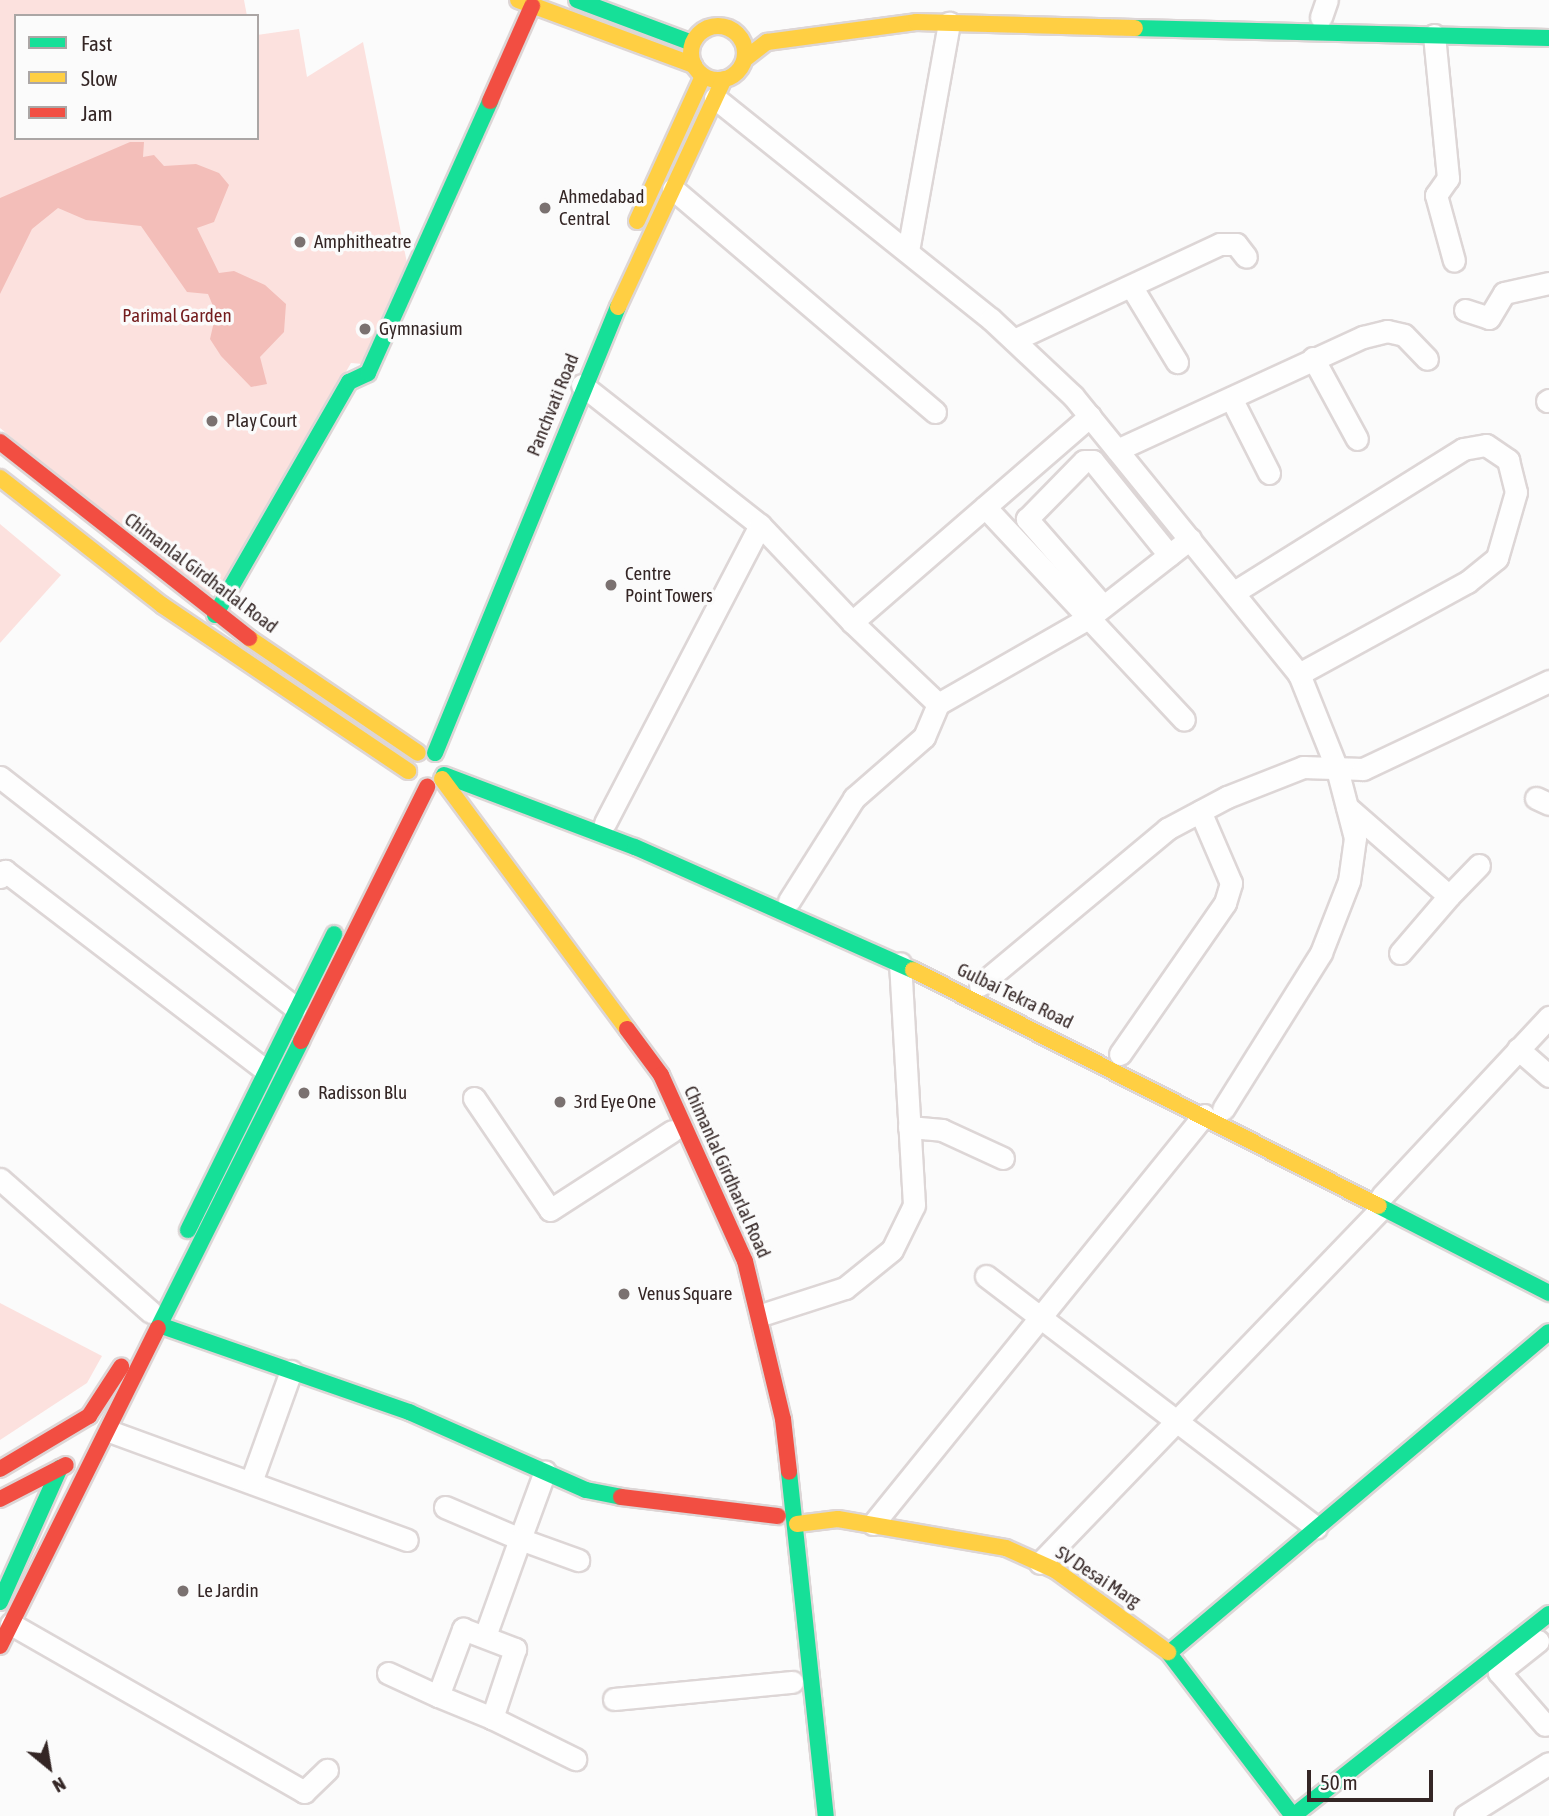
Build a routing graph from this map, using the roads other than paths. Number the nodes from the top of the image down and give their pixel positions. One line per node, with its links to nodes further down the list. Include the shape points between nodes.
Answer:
1 (577, 0): 9 (main road)
2 (525, 3): 11 (main road); 41 (main road, via 368,373 349,382)
3 (1324, 8): 4 (main road); 7 (main road, via 916,8 824,16)
4 (1549, 22)
5 (949, 23): 6 (main road); 10 (main road, via 827,30 767,42); 15 (street)
6 (1434, 35): 8 (main road); 17 (street, via 1448,178 1436,195)
7 (741, 38): 9 (main road, via 714,26); 10 (main road)
8 (1549, 38)
9 (692, 43): 11 (main road)
10 (745, 59): 12 (main road)
11 (698, 71): 12 (main road); 14 (main road)
12 (720, 89): 13 (main road, Panchvati Road); 15 (street)
13 (673, 189): 25 (main road, Panchvati Road); 27 (street)
14 (626, 244)
15 (908, 251): 21 (street)
16 (1246, 257): 19 (street, via 1236,244 1220,244)
17 (1454, 261)
18 (1549, 283): 20 (street, via 1504,293 1489,318)
19 (1131, 286): 21 (street); 24 (street)
20 (1465, 310)
21 (1014, 340): 28 (street)
22 (1314, 358): 23 (street, via 1387,331 1417,343); 26 (street); 29 (street)
23 (1427, 359)
24 (1177, 362)
25 (582, 385): 35 (street); 48 (main road, Panchvati Road)
26 (1231, 398): 31 (street); 32 (street)
27 (935, 412)
28 (1090, 416): 31 (street); 34 (street)
29 (1357, 439)
30 (0, 442): 41 (main road, Chimanlal Girdharlal Road)
31 (1117, 450): 36 (street)
32 (1269, 473)
33 (0, 478): 48 (main road, Chimanlal Girdharlal Road, via 162,605)
34 (985, 507): 40 (street); 42 (street)
35 (760, 525): 42 (street); 52 (street)
36 (1190, 539): 37 (street); 39 (street)
37 (1169, 555): 40 (street); 40 (street, via 1093,461 1084,461 1027,519)
38 (482, 589): 48 (main road)
39 (1236, 591): 43 (street); 43 (street, via 1463,449 1486,445 1508,460 1516,492 1497,558 1467,582)
40 (1096, 611): 45 (street); 46 (street)
41 (215, 615): 48 (main road, Chimanlal Girdharlal Road)
42 (852, 622): 45 (street)
43 (1299, 674): 47 (street)
44 (1549, 681): 47 (street, via 1363,769)
45 (938, 704): 56 (street, via 924,737 854,798)
46 (1184, 720)
47 (1337, 769): 50 (street); 51 (street, via 1303,767)
48 (429, 770): 52 (main road, Gulbai Tekra Road, via 531,796); 58 (main road, Gulbai Tekra Road, via 635,847); 61 (main road); 71 (main road, Chimanlal Girdharlal Road, via 470,846 600,1010); 80 (main road, Chimanlal Girdharlal Road, via 613,1002 660,1075 725,1211); 82 (main road)
49 (0, 777): 61 (street)
50 (1347, 807): 55 (street); 69 (street, via 1355,838 1349,881 1321,953)
51 (1200, 811): 59 (street, via 1167,830); 65 (street, via 1231,884 1225,902)
52 (605, 823): 56 (main road, Gulbai Tekra Road)
53 (1479, 865): 55 (street)
54 (0, 877): 66 (street, via 5,871)
55 (1449, 896): 57 (street)
56 (789, 901): 59 (main road, Gulbai Tekra Road)
57 (1400, 953)
58 (900, 963): 69 (main road, Gulbai Tekra Road); 70 (street)
59 (980, 985): 60 (main road, Gulbai Tekra Road)
60 (1012, 999)
61 (296, 1008): 66 (main road)
62 (1549, 1017): 64 (street)
63 (1059, 1022): 65 (main road, Gulbai Tekra Road)
64 (1518, 1049): 67 (street); 74 (street)
65 (1120, 1054): 69 (main road, Gulbai Tekra Road)
66 (264, 1069): 82 (main road)
67 (1549, 1076)
68 (474, 1098): 71 (street, via 550,1210)
69 (1214, 1112): 74 (main road, Gulbai Tekra Road); 81 (street)
70 (909, 1127): 72 (street, via 942,1130); 80 (street, via 914,1205 892,1250 845,1288)
71 (672, 1131): 75 (main road, Chimanlal Girdharlal Road)
72 (1003, 1158)
73 (0, 1179): 82 (street)
74 (1381, 1203): 76 (main road, Gulbai Tekra Road); 79 (main road, Gulbai Tekra Road); 85 (street)
75 (721, 1253)
76 (1549, 1275)
77 (986, 1276): 81 (street)
78 (729, 1277): 94 (main road, via 755,1370)
79 (1549, 1293)
80 (761, 1315): 95 (main road, Chimanlal Girdharlal Road, via 775,1368)
81 (1041, 1317): 85 (street); 96 (street)
82 (156, 1319): 84 (main road); 86 (main road); 89 (main road, via 89,1416)
83 (1549, 1332): 97 (main road, via 1438,1432)
84 (292, 1371): 90 (main road); 91 (street)
85 (1179, 1418): 97 (street); 101 (street)
86 (109, 1431): 87 (main road); 91 (street)
87 (94, 1451): 88 (main road); 104 (main road)
88 (60, 1468): 92 (main road); 102 (main road)
89 (0, 1469)
90 (545, 1471): 94 (main road, via 586,1490 656,1505); 98 (street)
91 (251, 1482): 99 (street)
92 (0, 1499)
93 (445, 1507): 98 (street)
94 (779, 1516): 111 (main road)
95 (797, 1524): 96 (main road, SV Desai Marg); 120 (main road, Chimanlal Girdharlal Road)
96 (873, 1524): 101 (main road, SV Desai Marg, via 951,1534)
97 (1316, 1527): 108 (main road)
98 (520, 1539): 100 (street); 105 (street)
99 (407, 1540)
100 (578, 1560)
101 (1040, 1563): 108 (main road, SV Desai Marg)
102 (0, 1602)
103 (1549, 1614): 106 (main road)
104 (11, 1624): 107 (main road); 118 (street, via 304,1792)
105 (485, 1636): 112 (street, via 463,1629); 114 (street, via 515,1649)
106 (1539, 1642): 109 (street)
107 (0, 1646)
108 (1169, 1653): 121 (main road, SV Desai Marg)
109 (1494, 1667): 115 (street); 121 (main road)
110 (388, 1673): 112 (street)
111 (792, 1682): 113 (street); 119 (main road)
112 (438, 1696): 114 (street)
113 (614, 1699)
114 (492, 1718): 116 (street)
115 (1545, 1725)
116 (575, 1759)
117 (1549, 1763): 122 (street)
118 (327, 1769)
119 (807, 1816)
120 (826, 1816)
121 (1293, 1816)
122 (1465, 1816)

